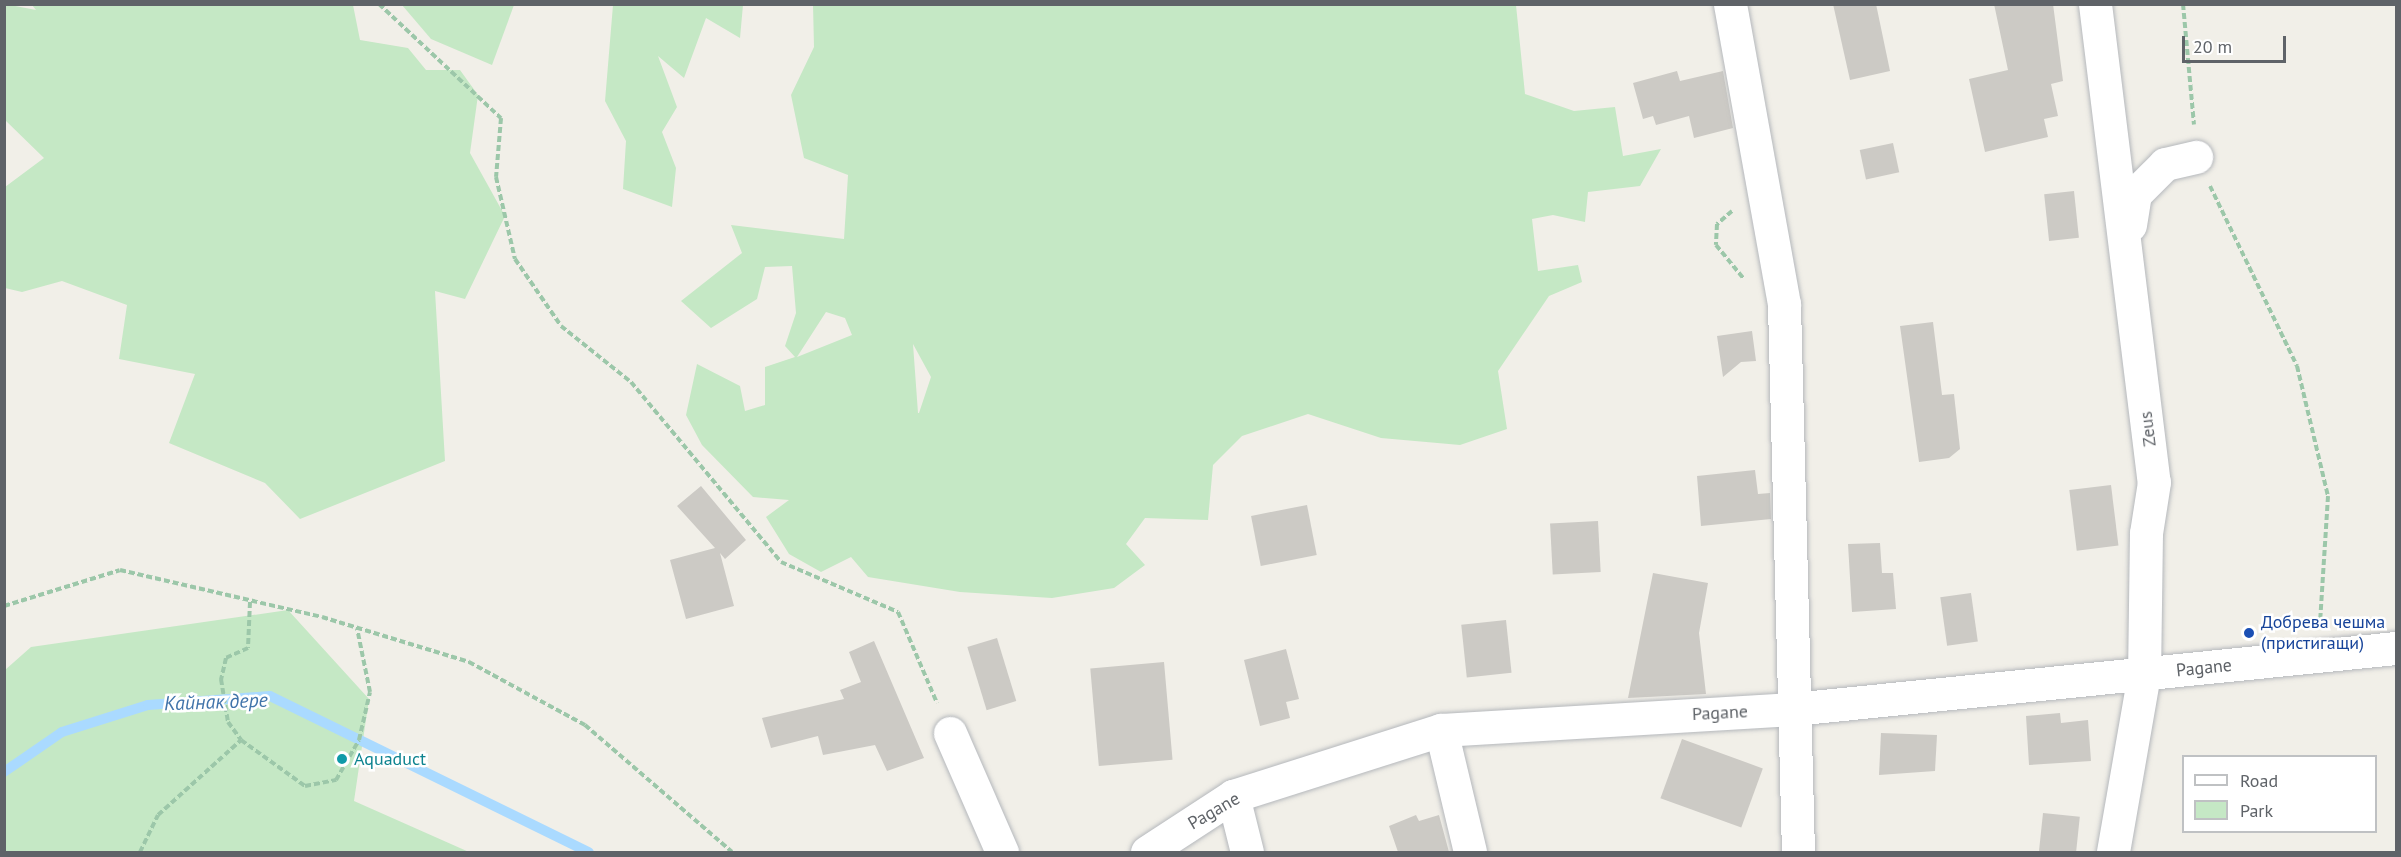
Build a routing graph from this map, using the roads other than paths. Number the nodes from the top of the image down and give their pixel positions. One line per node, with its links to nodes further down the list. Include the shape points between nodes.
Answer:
1 (1731, 4): 7 (street, via 1784,304)
2 (2095, 4): 4 (street, Zeus)
3 (2196, 157): 4 (street, via 2165,164 2135,194)
4 (2127, 238): 6 (street, Zeus, via 2154,482 2146,533)
5 (2397, 648): 6 (street, Pagane)
6 (2144, 674): 7 (street, Pagane); 16 (street, Zeus)
7 (1793, 709): 8 (street, Pagane); 15 (street)
8 (1441, 730): 10 (street, Pagane); 14 (street)
9 (950, 733): 11 (street)
10 (1233, 796): 12 (street, Pagane); 13 (street)
11 (1002, 852)
12 (1147, 852)
13 (1247, 852)
14 (1470, 852)
15 (1798, 852)
16 (2113, 852)

